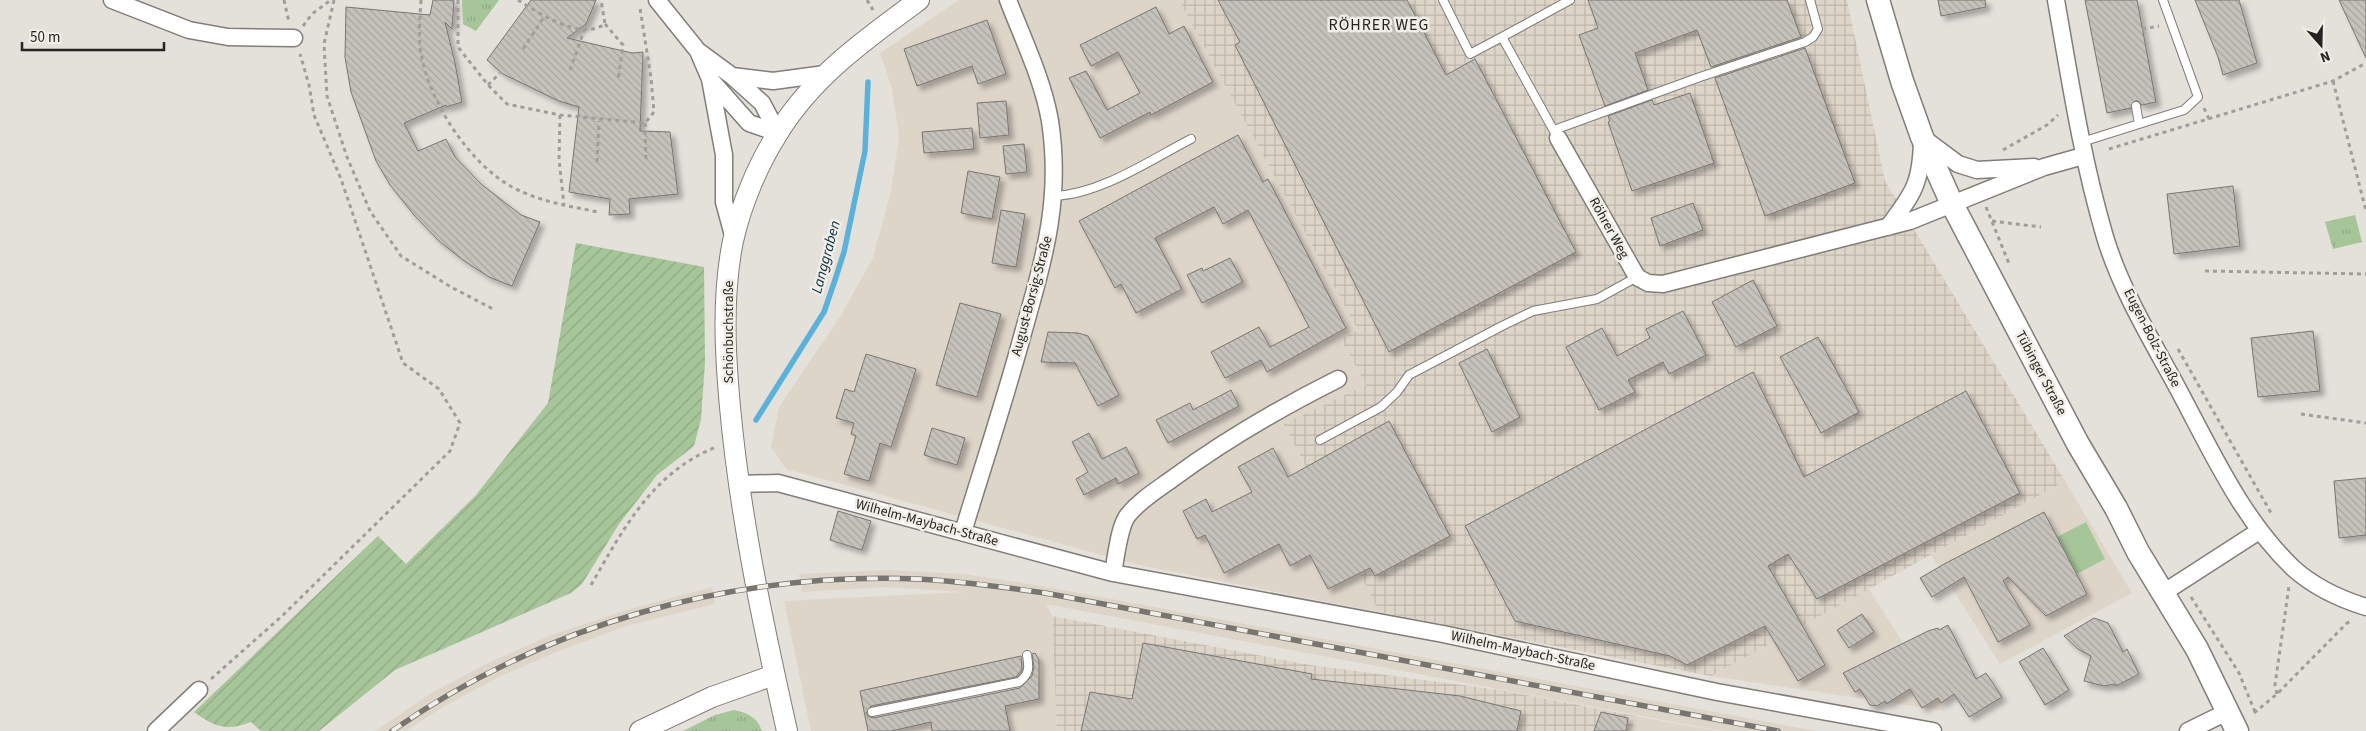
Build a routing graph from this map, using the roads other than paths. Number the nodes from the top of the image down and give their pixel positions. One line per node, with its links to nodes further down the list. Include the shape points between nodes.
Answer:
1 (112, 0): 11 (street, via 189,30 228,37)
2 (657, 0): 13 (street)
3 (919, 0): 14 (street, Schönbuchstraße)
4 (1008, 0): 25 (street, August-Borsig-Straße, via 1044,94 1052,143)
5 (1443, 0): 12 (lane, via 1470,54)
6 (1570, 0): 12 (lane)
7 (1810, 0): 20 (lane, via 1818,29 1805,42 1700,77)
8 (1878, 0): 21 (main road, Tübinger Straße)
9 (2056, 0): 23 (street, Eugen-Bolz-Straße)
10 (2163, 0): 18 (lane, via 2198,97 2184,110)
11 (294, 38)
12 (1502, 38): 20 (lane, Röhrer Weg)
13 (698, 51): 15 (street); 16 (street)
14 (825, 74): 15 (street, via 773,81); 19 (street, Schönbuchstraße)
15 (732, 76): 19 (street, via 762,103)
16 (710, 79): 19 (street, via 749,123); 28 (street, via 724,155 724,202)
17 (2136, 106): 18 (lane)
18 (2139, 124): 23 (lane, via 2098,137)
19 (778, 133): 28 (street, Schönbuchstraße, via 745,203)
20 (1556, 134): 29 (street, Röhrer Weg)
21 (1922, 137): 24 (street, via 1958,164 1977,170); 26 (main road, Tübinger Straße); 27 (street, via 1921,168 1914,190)
22 (1192, 139): 25 (lane, via 1095,188 1073,195)
23 (2082, 149): 24 (street); 33 (street, Eugen-Bolz-Straße, via 2118,272 2140,318)
24 (2044, 167): 26 (street)
25 (1054, 196): 34 (street, August-Borsig-Straße, via 1046,249 1010,381)
26 (1952, 204): 27 (street); 36 (main road, Tübinger Straße, via 2078,444)
27 (1888, 227): 29 (street, via 1664,284 1648,283)
28 (734, 240): 32 (street, Schönbuchstraße, via 726,329)
29 (1637, 277): 31 (lane, via 1597,299 1533,311 1502,326 1409,375 1381,407)
30 (1338, 379): 35 (street, via 1216,446 1144,500 1127,516)
31 (1320, 440)
32 (739, 484): 34 (street, Wilhelm-Maybach-Straße, via 778,483); 39 (street, Schönbuchstraße)
33 (2259, 531): 36 (street); 37 (street, Eugen-Bolz-Straße, via 2294,569)
34 (963, 532): 35 (street, Wilhelm-Maybach-Straße)
35 (1113, 573): 46 (street, Wilhelm-Maybach-Straße, via 1443,634 1717,692)
36 (2163, 593): 42 (main road, Tübinger Straße, via 2197,649)
37 (2363, 614)
38 (1027, 655): 41 (lane, via 1029,669 1019,682)
39 (774, 675): 44 (street, via 712,697); 45 (street, Schönbuchstraße)
40 (199, 690): 43 (street)
41 (872, 712)
42 (2232, 721): 47 (street)
43 (156, 731)
44 (640, 731)
45 (787, 731)
46 (1933, 731)
47 (2188, 731)

